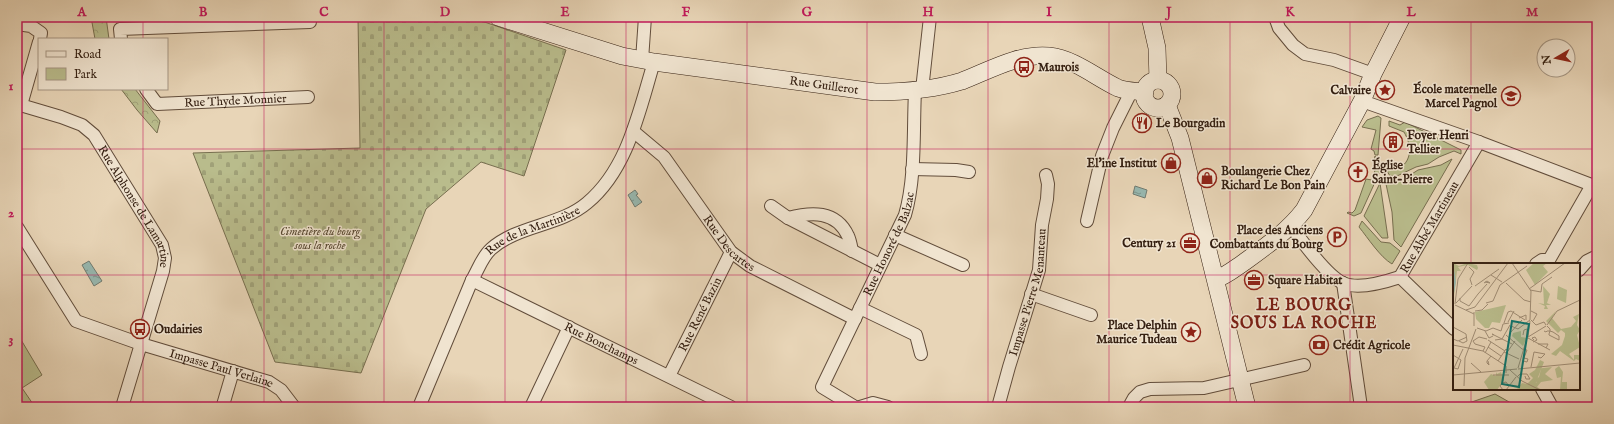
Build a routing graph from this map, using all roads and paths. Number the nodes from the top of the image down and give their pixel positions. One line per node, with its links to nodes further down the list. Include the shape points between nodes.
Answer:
1 (498, 17): 12 (street, Rue Guillerot, via 622,56)
2 (645, 17): 12 (street, Rue de la Martinière)
3 (930, 17): 16 (street, Rue Honoré de Balzac)
4 (1150, 17): 14 (street, via 1157,48)
5 (1275, 17): 13 (street, via 1278,28 1305,54 1334,60)
6 (1402, 17): 13 (street)
7 (310, 22): 10 (street, via 120,29)
8 (17, 24): 9 (street, via 31,26 41,33)
9 (40, 38)
10 (121, 38)
11 (38, 43): 20 (street)
12 (648, 61): 16 (street, Rue Guillerot, via 875,92); 22 (street, Rue de la Martinière)
13 (1373, 74): 19 (street)
14 (1158, 80): 17 (street); 21 (street, via 1167,83 1172,92)
15 (147, 90): 18 (street, Rue Thyde Monnier, via 157,104)
16 (918, 91): 17 (street, Rue Guillerot, via 962,80 1008,63 1049,56 1086,69 1119,88); 24 (street, Rue Honoré de Balzac)
17 (1138, 91): 21 (street, via 1153,107); 30 (street, via 1113,128 1102,156)
18 (308, 98)
19 (1362, 101): 23 (street); 31 (street, via 1304,210)
20 (19, 105): 51 (street, Rue Alphonse de Lamartine, via 82,125 94,135 162,245 165,258 163,271)
21 (1167, 105): 42 (street, via 1179,131)
22 (633, 132): 35 (street, Rue Descartes, via 664,158); 43 (street, Rue de la Martinière, via 613,173 595,196 573,212 498,244 490,250)
23 (1479, 142): 27 (street); 41 (street, Rue Abbé Martineau)
24 (912, 169): 25 (street); 33 (street, Rue Honoré de Balzac, via 909,200 905,215)
25 (969, 172)
26 (1046, 175): 45 (street, Impasse Pierre Menanteau, via 1047,199 1042,225 1039,270)
27 (1594, 186): 37 (street, via 1550,260)
28 (771, 206): 29 (street)
29 (788, 218): 34 (street); 34 (street, via 806,214 830,217 839,222 848,236)
30 (1087, 221)
31 (1291, 226): 42 (street, via 1265,248); 44 (street, via 1330,274)
32 (17, 227): 51 (street, Impasse Paul Verlaine, via 76,321)
33 (895, 234): 38 (street, Rue Honoré de Balzac); 39 (street)
34 (852, 251): 38 (street)
35 (731, 252): 48 (street, Rue Descartes, via 750,266); 55 (street, Rue René Bazin)
36 (1597, 256): 40 (street)
37 (1538, 263)
38 (880, 265): 46 (street, Rue Honoré de Balzac)
39 (963, 265)
40 (1580, 269)
41 (1400, 276): 44 (street, Rue Abbé Martineau, via 1365,285); 50 (street)
42 (1216, 279): 56 (street)
43 (472, 280): 49 (street, Rue Bonchamps); 61 (street, Rue de la Martinière)
44 (1343, 283): 70 (street)
45 (1031, 294): 47 (street); 67 (street, Impasse Pierre Menanteau)
46 (860, 308): 48 (street, Rue Honoré de Balzac); 52 (street, via 916,335)
47 (1091, 316)
48 (855, 319): 64 (street, Rue Honoré de Balzac, via 822,387)
49 (569, 327): 55 (street, Rue Bonchamps); 62 (street)
50 (1453, 328)
51 (141, 344): 54 (street, Impasse Paul Verlaine); 59 (street, Rue Alphonse de Lamartine)
52 (921, 354)
53 (1304, 365): 56 (street)
54 (233, 371): 58 (street); 60 (street, Impasse Paul Verlaine, via 276,386)
55 (669, 376): 63 (street, Rue Bonchamps)
56 (1241, 381): 68 (street, via 1204,388 1150,389 1140,392); 69 (street)
57 (1543, 390): 71 (street)
58 (223, 405)
59 (122, 407)
60 (294, 407)
61 (419, 407)
62 (531, 407)
63 (731, 407)
64 (855, 407)
65 (860, 407): 66 (street, via 874,403)
66 (888, 407)
67 (998, 407)
68 (1129, 407)
69 (1247, 407)
70 (1361, 407)
71 (1552, 407)

